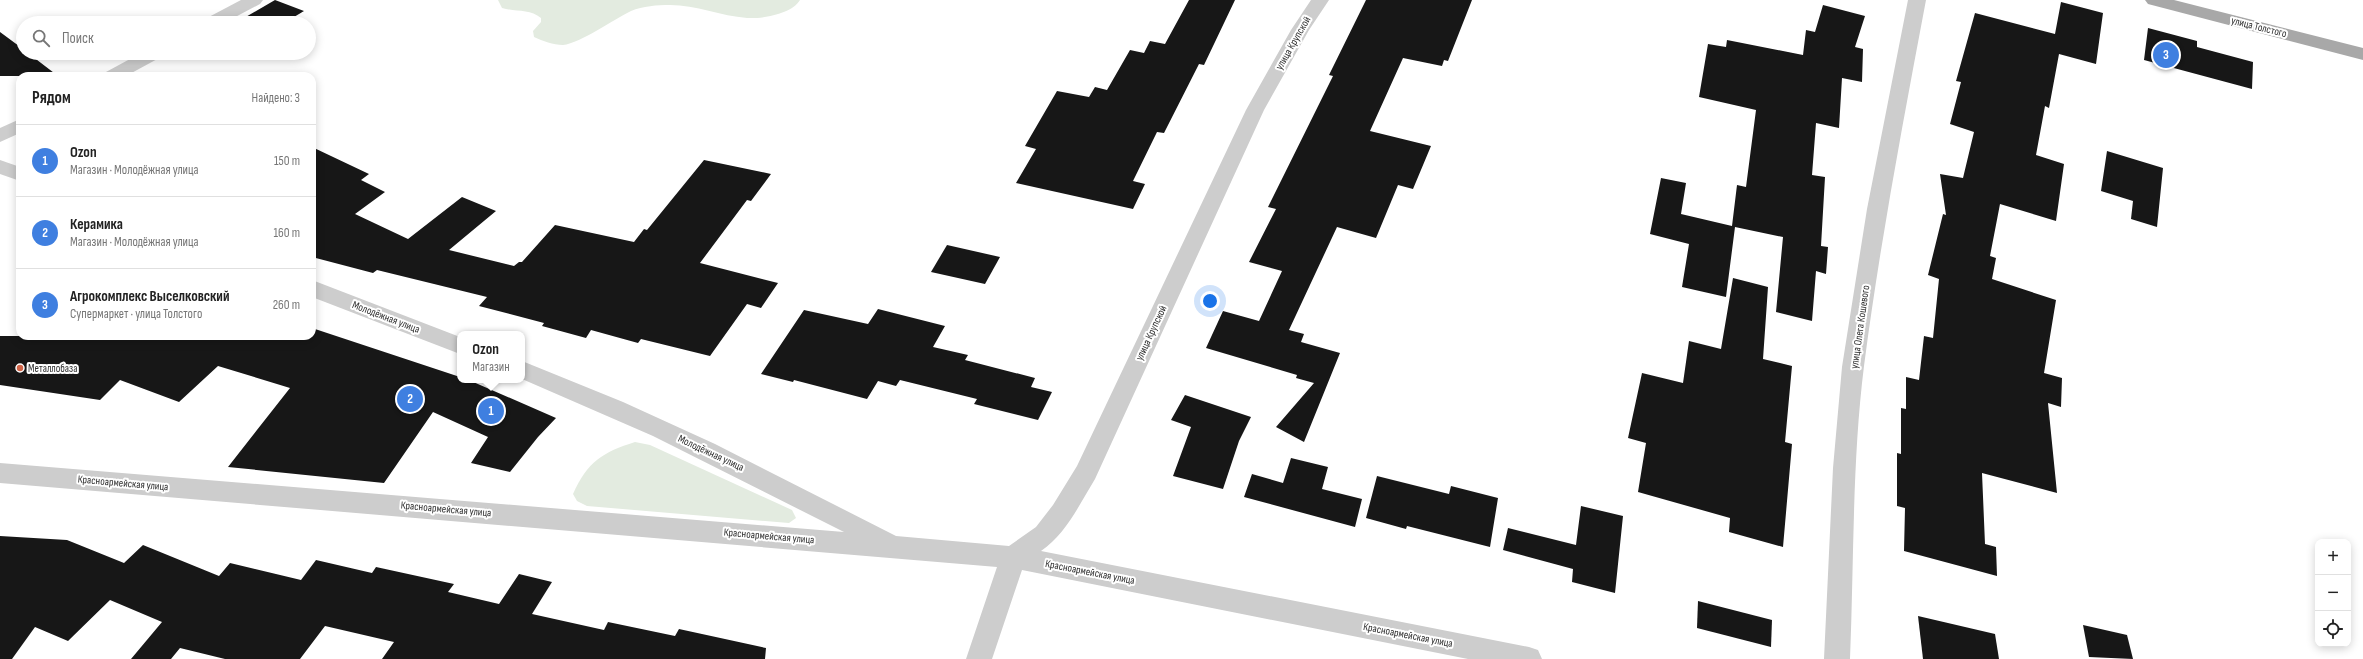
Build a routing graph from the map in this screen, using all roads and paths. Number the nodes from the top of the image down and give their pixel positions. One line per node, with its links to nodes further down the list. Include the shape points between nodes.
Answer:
1 (254, 0): 5 (street)
2 (1320, 0): 18 (street, улица Крупской, via 1255,110 1086,472 1045,535)
3 (1917, 0): 21 (street, улица Олега Кошевого, via 1877,209 1853,367 1845,468)
4 (2154, 0): 6 (main road, улица Толстого)
5 (224, 16)
6 (2363, 54)
7 (142, 60): 8 (street)
8 (119, 72)
9 (16, 127): 10 (street)
10 (0, 136)
11 (0, 166): 12 (street)
12 (16, 172)
13 (316, 290): 14 (street, Молодёжная улица)
14 (457, 345)
15 (525, 371): 17 (street, Молодёжная улица, via 642,420 754,473)
16 (0, 473): 17 (street, Красноармейская улица)
17 (894, 546): 18 (street, Красноармейская улица)
18 (1013, 557): 19 (street); 20 (street, Красноармейская улица)
19 (979, 659)
20 (1529, 659)
21 (1837, 659)

